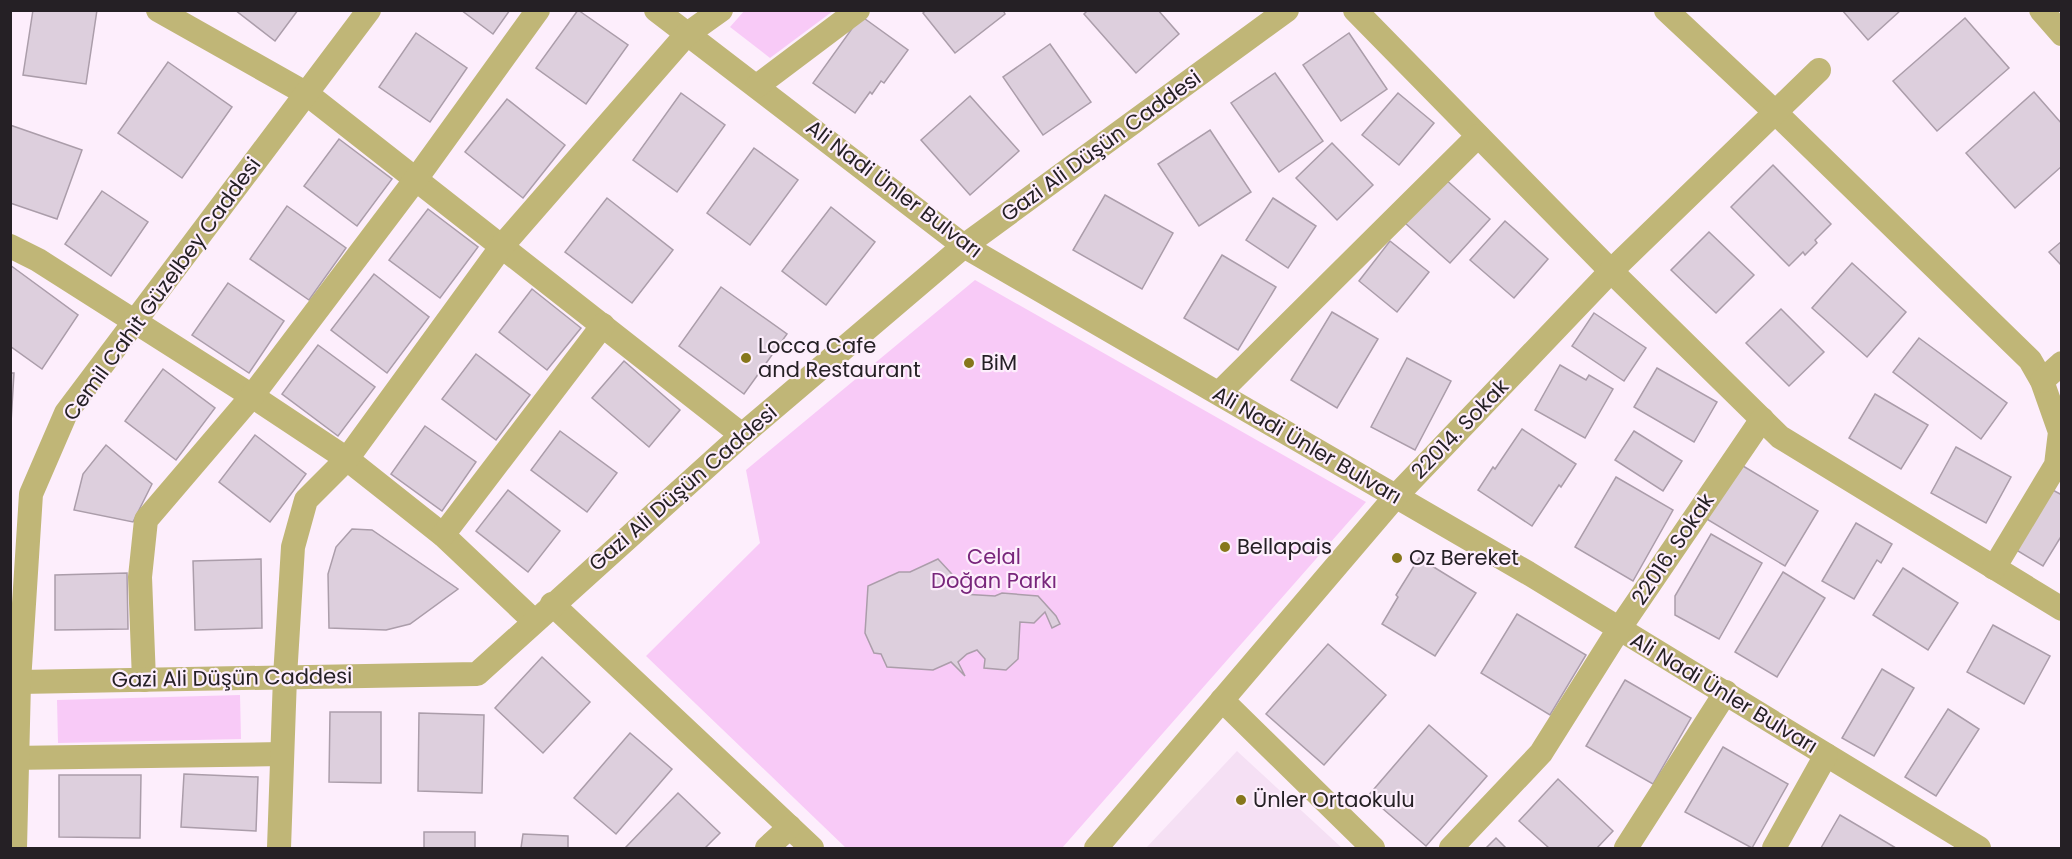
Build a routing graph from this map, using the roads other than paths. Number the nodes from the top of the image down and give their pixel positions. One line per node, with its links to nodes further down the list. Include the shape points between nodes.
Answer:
1 (158, 10): 15 (street)
2 (369, 10): 15 (street, Cemil Cahit Güzelbey Caddesi)
3 (538, 10): 18 (street)
4 (656, 10): 12 (street, Ali Nadi Ünler Bulvarı)
5 (721, 10): 12 (street)
6 (858, 10): 14 (street)
7 (1287, 10): 21 (street, Gazi Ali Düşün Caddesi)
8 (1355, 10): 17 (street)
9 (1666, 10): 16 (street)
10 (2041, 10): 11 (street)
11 (2061, 34)
12 (686, 35): 14 (street, Ali Nadi Ünler Bulvarı); 20 (street)
13 (1819, 70): 16 (street, 22014. Sokak)
14 (757, 86): 21 (street, Ali Nadi Ünler Bulvarı)
15 (307, 94): 18 (street); 23 (street, Cemil Cahit Güzelbey Caddesi)
16 (1776, 113): 22 (street, 22014. Sokak); 26 (street, via 2030,360)
17 (1478, 136): 22 (street); 27 (street)
18 (416, 179): 20 (street); 28 (street)
19 (10, 246): 23 (street)
20 (502, 246): 24 (street); 31 (street)
21 (964, 246): 27 (street, Ali Nadi Ünler Bulvarı); 30 (street, Gazi Ali Düşün Caddesi)
22 (1611, 271): 29 (street); 33 (street, 22014. Sokak)
23 (135, 322): 28 (street); 32 (street, Cemil Cahit Güzelbey Caddesi, via 66,413)
24 (603, 325): 30 (street); 34 (street)
25 (2061, 363): 26 (street)
26 (2042, 381): 35 (street, via 2060,432 2056,465)
27 (1219, 393): 33 (street, Ali Nadi Ünler Bulvarı)
28 (252, 396): 31 (street); 41 (street, via 146,520 140,578)
29 (1762, 419): 35 (street, via 1780,437); 39 (street, 22016. Sokak)
30 (742, 435): 36 (street, Gazi Ali Düşün Caddesi)
31 (346, 459): 34 (street); 40 (street, via 306,500 293,547)
32 (21, 494): 42 (street, Cemil Cahit Güzelbey Caddesi)
33 (1396, 496): 39 (street, Ali Nadi Ünler Bulvarı); 44 (street, 22014. Sokak)
34 (443, 535): 38 (street)
35 (1994, 568): 37 (street)
36 (552, 604): 38 (street, Gazi Ali Düşün Caddesi); 48 (street)
37 (2061, 609)
38 (534, 621): 40 (street, Gazi Ali Düşün Caddesi, via 477,674)
39 (1619, 629): 43 (street, Ali Nadi Ünler Bulvarı); 55 (street, 22016. Sokak, via 1541,753)
40 (285, 677): 41 (street, Gazi Ali Düşün Caddesi); 45 (street)
41 (144, 680): 42 (street, Gazi Ali Düşün Caddesi)
42 (20, 682): 47 (street, Cemil Cahit Güzelbey Caddesi)
43 (1726, 692): 46 (street, Ali Nadi Ünler Bulvarı); 56 (street)
44 (1222, 700): 53 (street, 22014. Sokak); 54 (street)
45 (282, 754): 47 (street); 50 (street)
46 (1826, 755): 57 (street); 58 (street, Ali Nadi Ünler Bulvarı)
47 (14, 759): 49 (street, Cemil Cahit Güzelbey Caddesi)
48 (790, 827): 51 (street); 52 (street)
49 (15, 849)
50 (279, 849)
51 (767, 849)
52 (812, 849)
53 (1096, 849)
54 (1373, 849)
55 (1451, 849)
56 (1626, 849)
57 (1774, 849)
58 (1979, 849)

